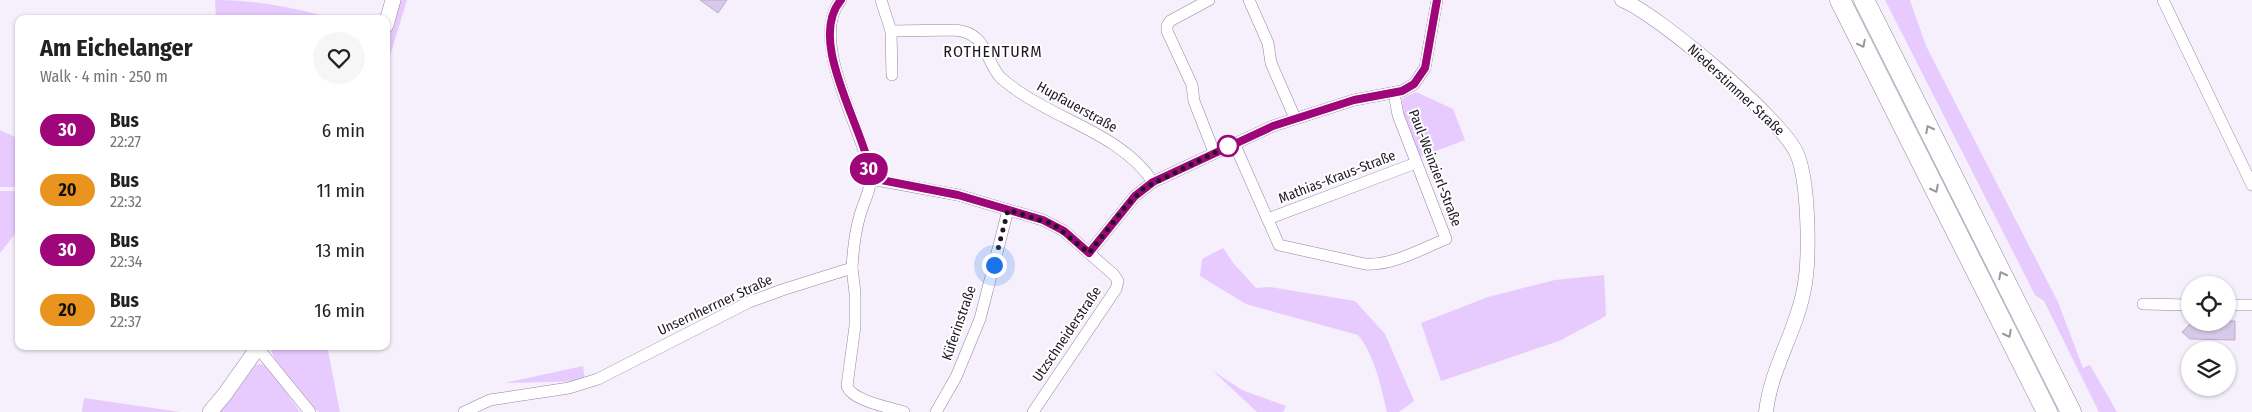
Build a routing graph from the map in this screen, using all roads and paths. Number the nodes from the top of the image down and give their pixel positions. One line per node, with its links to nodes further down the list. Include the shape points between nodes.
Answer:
1 (393, 0): 11 (main road)
2 (880, 0): 12 (street)
3 (1209, 0): 17 (street, via 1170,21 1167,31 1192,85 1194,101)
4 (1249, 0): 15 (street, via 1268,44 1271,64)
5 (1438, 0): 14 (street, via 1425,68 1414,84)
6 (1622, 0): 38 (street, Niederstimmer Straße, via 1716,68 1782,131 1797,154 1805,200 1807,274 1800,306 1772,379)
7 (1840, 0): 39 (highway, one-way to 39)
8 (1864, 0): 40 (highway, one-way to 8)
9 (2163, 0): 21 (street)
10 (836, 2): 19 (street, via 830,49)
11 (389, 15)
12 (891, 31): 13 (street); 20 (street, Hupfauerstraße, via 964,31 972,35 989,55 1000,77 1016,90 1128,154)
13 (892, 75)
14 (1394, 93): 15 (street, via 1354,100); 18 (street, Paul-Weinzierl-Straße)
15 (1295, 118): 16 (street)
16 (1234, 143): 17 (street); 23 (street, Paul-Weinzierl-Straße)
17 (1214, 152): 20 (street)
18 (1416, 163): 23 (street, Mathias-Kraus-Straße); 23 (street, Paul-Weinzierl-Straße, via 1446,239 1389,262 1365,264 1279,244)
19 (871, 178): 22 (street, Utzschneiderstraße, via 958,195); 25 (street, via 856,228)
20 (1153, 182): 24 (street, via 1135,196)
21 (2252, 185)
22 (1008, 210): 24 (street, Utzschneiderstraße, via 1053,224); 36 (street, Küferinstraße, via 973,338)
23 (1268, 220)
24 (1089, 253): 37 (street, Utzschneiderstraße, via 1114,275 1118,281 1116,289)
25 (852, 268): 34 (street, Unsernherrner Straße, via 749,302 586,383 490,400); 35 (street, via 855,326 847,386 857,398)
26 (2143, 304): 27 (street)
27 (2181, 305)
28 (2236, 305): 29 (street)
29 (2252, 305)
30 (257, 350): 32 (main road)
31 (261, 350): 33 (street)
32 (210, 412)
33 (310, 412)
34 (464, 412)
35 (904, 412)
36 (936, 412)
37 (1033, 412)
38 (1766, 412)
39 (2047, 412)
40 (2071, 412)

